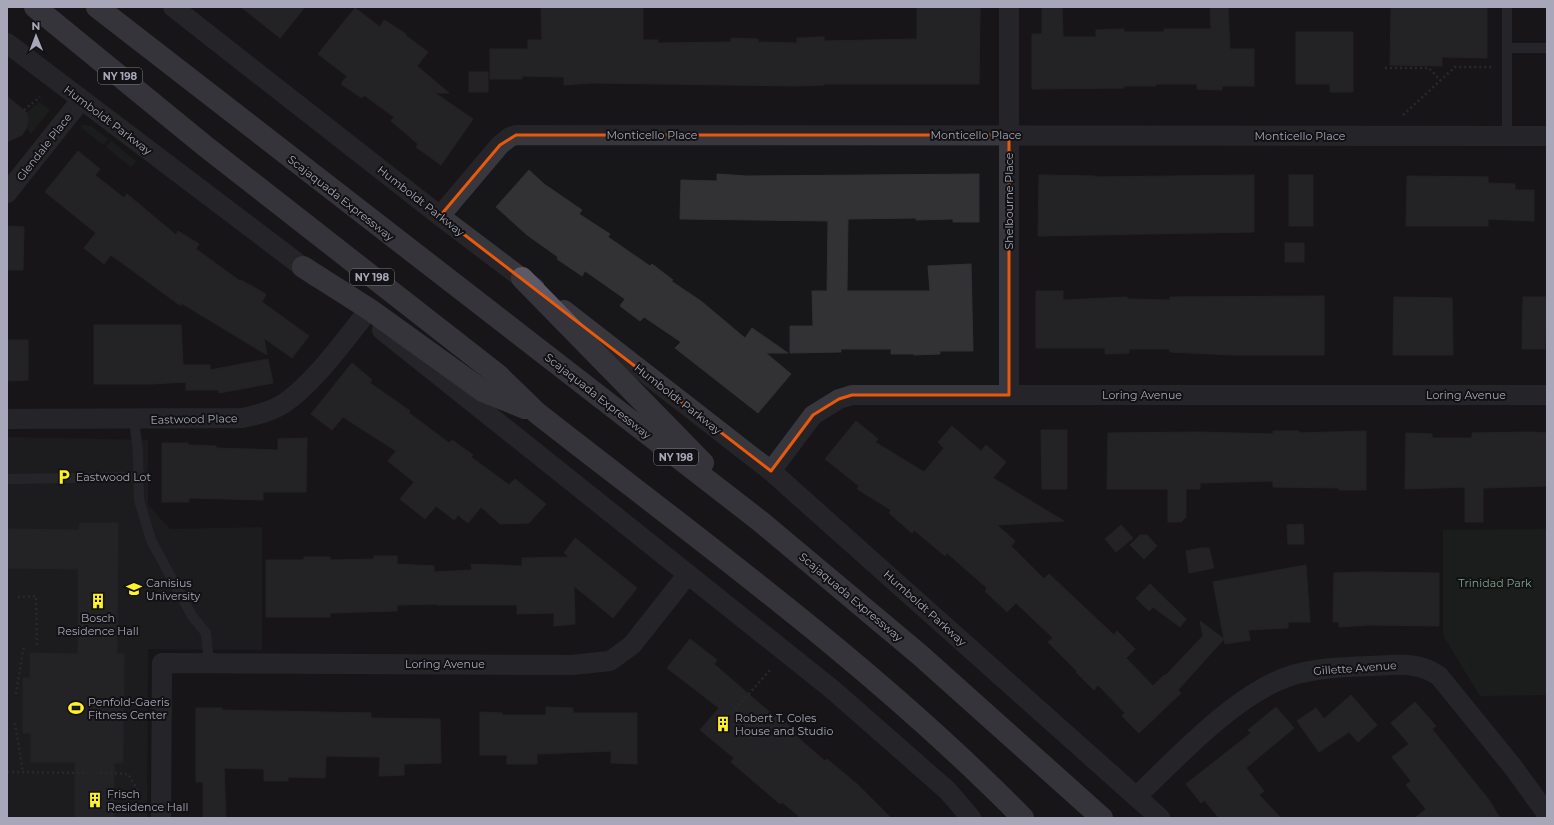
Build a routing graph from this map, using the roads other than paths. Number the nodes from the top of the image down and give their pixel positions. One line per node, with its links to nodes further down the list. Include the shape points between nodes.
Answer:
1 (35, 7): 20 (highway, NY 198, via 205,146 498,375)
2 (97, 7): 26 (highway, Scajaquada Expressway / NY 198)
3 (173, 7): 14 (street, Humboldt Parkway)
4 (1009, 7): 10 (street, Shelbourne Place)
5 (1507, 7): 7 (lane)
6 (7, 43): 9 (street, Humboldt Parkway)
7 (1507, 48): 8 (lane); 11 (lane)
8 (1547, 48)
9 (81, 100): 13 (street, Glendale Place); 15 (street, Humboldt Parkway)
10 (1009, 135): 11 (street, Monticello Place); 14 (street, Monticello Place, via 516,135 500,145); 19 (street, Shelbourne Place)
11 (1507, 136): 12 (street, Monticello Place)
12 (1547, 136)
13 (7, 193)
14 (440, 216): 16 (street, Humboldt Parkway)
15 (303, 266): 17 (street, Humboldt Parkway); 20 (highway, via 483,391)
16 (522, 278): 23 (street, Humboldt Parkway); 26 (highway)
17 (364, 316): 22 (street, Eastwood Place, via 302,389 282,404 263,413 242,418); 27 (street, Humboldt Parkway)
18 (1547, 395): 19 (street, Loring Avenue)
19 (1009, 396): 23 (street, Loring Avenue, via 852,396 839,400 813,415)
20 (537, 413): 33 (highway, NY 198, via 824,639 919,720)
21 (7, 420): 22 (street, Eastwood Place)
22 (134, 420): 24 (lane)
23 (771, 472): 29 (street, Humboldt Parkway)
24 (138, 477): 25 (lane); 28 (lane, via 139,500 151,540 192,616 206,633)
25 (7, 479)
26 (760, 521): 34 (highway, Scajaquada Expressway / NY 198, via 920,655)
27 (688, 574): 28 (street, Loring Avenue, via 632,645 610,661 572,665); 32 (street, Humboldt Parkway, via 833,690 948,791)
28 (210, 663): 31 (street, Loring Avenue, via 162,663)
29 (1137, 796): 30 (street, Gillette Avenue, via 1231,710 1286,677 1310,671 1353,666 1404,665 1425,667 1438,676 1513,767); 35 (street, Humboldt Parkway)
30 (1547, 814)
31 (161, 818)
32 (971, 818)
33 (1023, 818)
34 (1102, 818)
35 (1160, 818)

